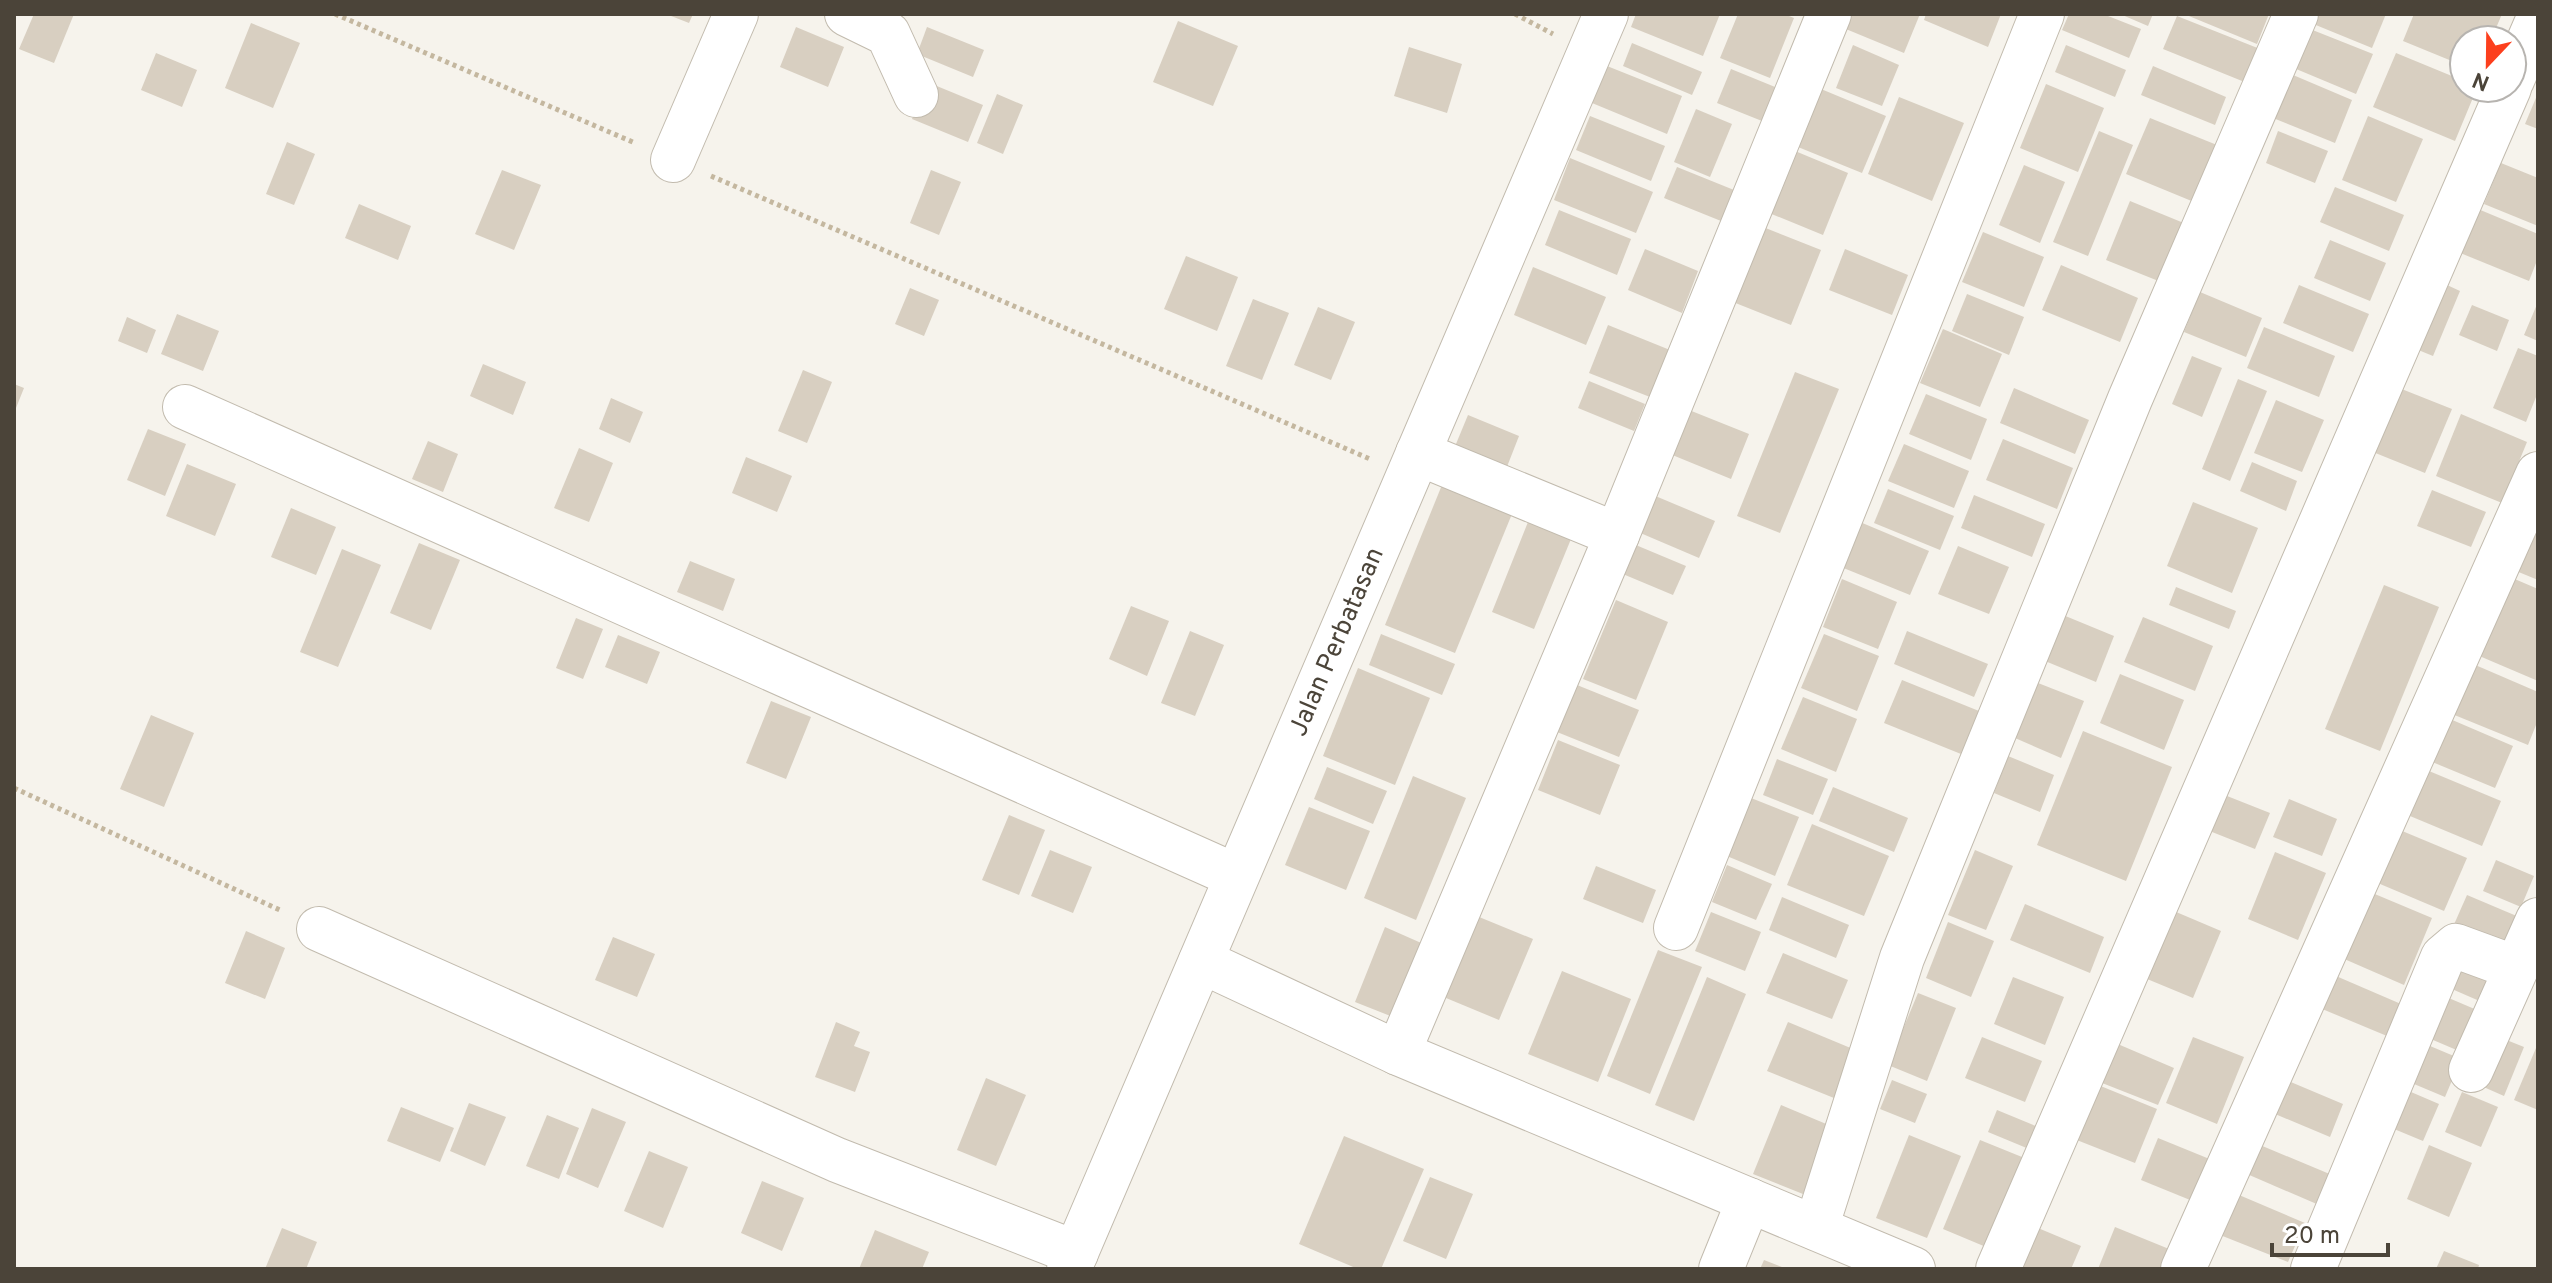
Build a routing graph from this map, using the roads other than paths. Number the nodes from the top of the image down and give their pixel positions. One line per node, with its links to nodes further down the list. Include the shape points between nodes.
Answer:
1 (736, 14): 11 (street)
2 (847, 14): 9 (street, via 888,34)
3 (1606, 14): 13 (street, Jalan Perbatasan)
4 (1829, 14): 15 (street)
5 (2042, 14): 18 (street)
6 (2296, 14): 25 (street, via 2130,399 1902,958)
7 (2538, 20): 8 (street)
8 (2528, 43)
9 (916, 95)
10 (2502, 104): 29 (street)
11 (673, 160)
12 (185, 407): 16 (street)
13 (1413, 464): 15 (street); 16 (street, Jalan Perbatasan)
14 (2538, 474): 30 (street)
15 (1617, 535): 22 (street)
16 (1236, 876): 20 (street, Jalan Perbatasan)
17 (2538, 920): 21 (street)
18 (1676, 928)
19 (319, 929): 26 (street)
20 (1201, 961): 22 (street); 26 (street, Jalan Perbatasan)
21 (2516, 968): 23 (street); 31 (street, via 2456,946 2443,957)
22 (1398, 1053): 24 (street)
23 (2471, 1070)
24 (1749, 1200): 25 (street); 27 (street)
25 (1816, 1228): 28 (street)
26 (1072, 1261)
27 (1721, 1269)
28 (1913, 1269)
29 (1998, 1269)
30 (2183, 1269)
31 (2313, 1269)

